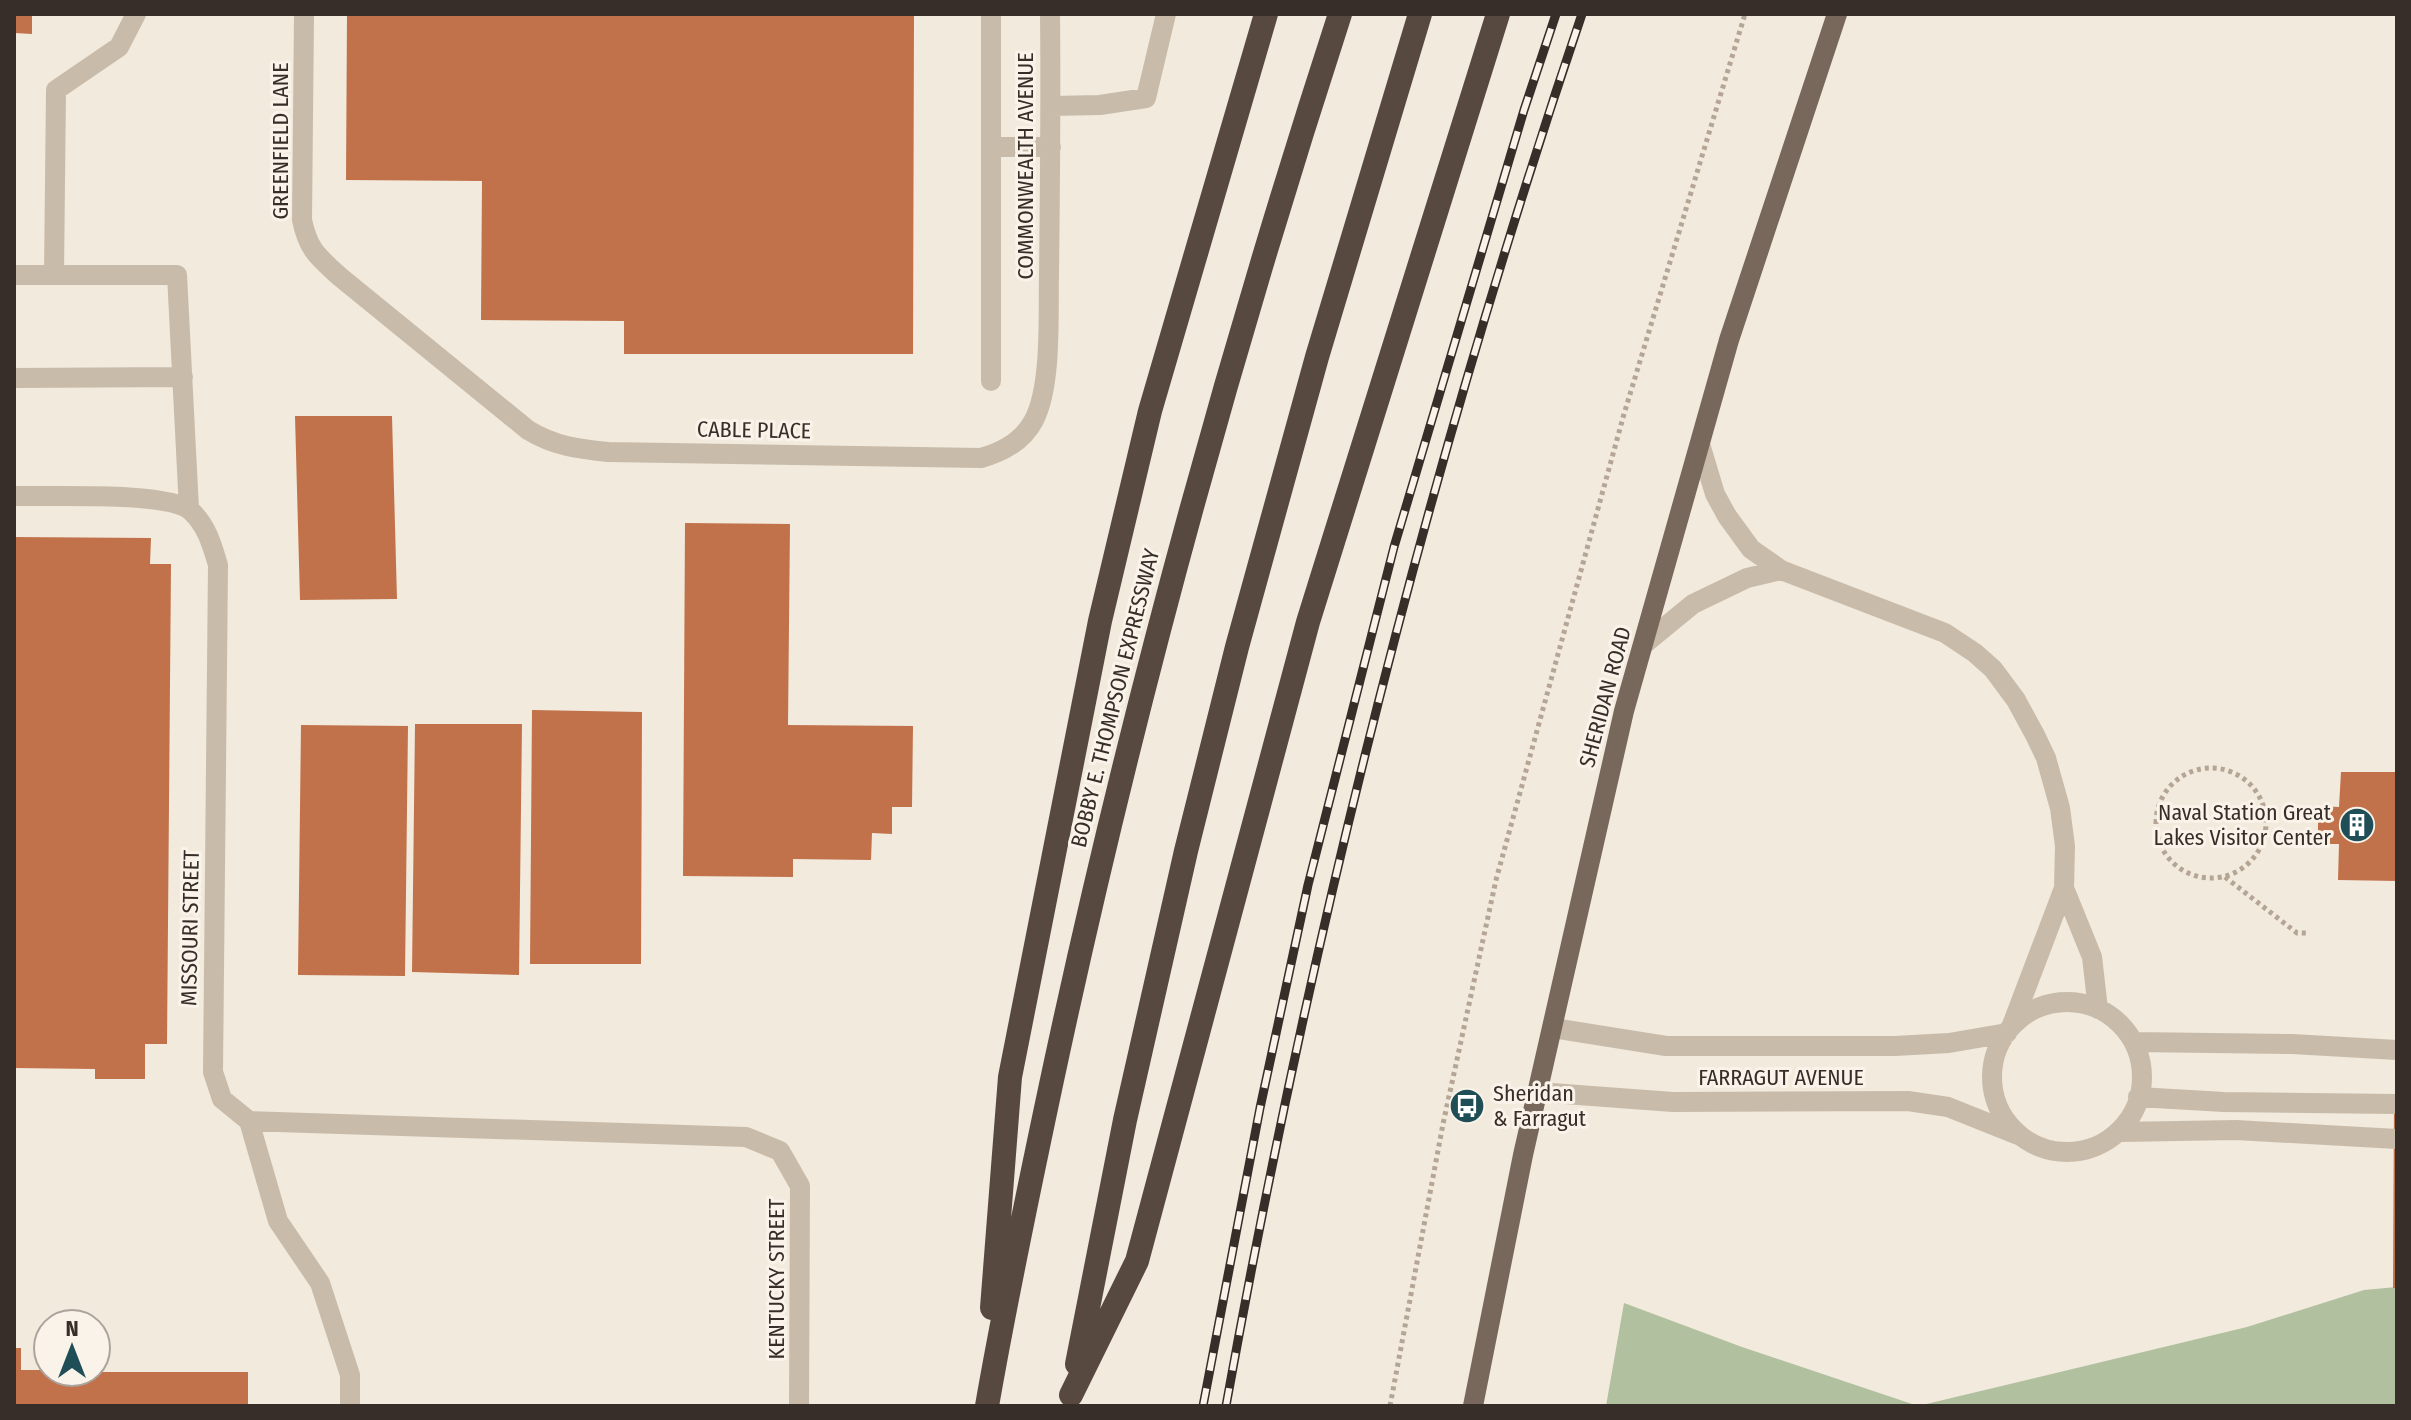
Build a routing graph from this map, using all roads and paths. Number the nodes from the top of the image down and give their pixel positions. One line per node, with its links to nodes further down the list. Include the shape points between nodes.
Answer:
1 (136, 14): 16 (street, via 119,47 56,90)
2 (304, 14): 18 (street, GREENFIELD LANE, via 302,220 307,241 315,254)
3 (991, 14): 13 (street)
4 (1050, 14): 12 (street, COMMONWEALTH AVENUE)
5 (1166, 14): 12 (street, via 1146,98)
6 (1266, 14): 45 (highway, via 1150,411 1100,621 1010,1077)
7 (1340, 14): 45 (highway, BOBBY E. THOMPSON EXPRESSWAY, via 1198,481 1131,733 1077,961)
8 (1420, 14): 42 (highway, via 1317,357 1234,662 1125,1120)
9 (1498, 14): 42 (highway, via 1308,622 1137,1261)
10 (1745, 14): 46 (path, via 1624,414 1496,880)
11 (1837, 14): 22 (main road, SHERIDAN ROAD)
12 (1051, 106): 14 (street, COMMONWEALTH AVENUE)
13 (991, 147): 14 (street); 21 (street)
14 (1051, 147): 17 (street, COMMONWEALTH AVENUE)
15 (14, 275): 16 (street)
16 (54, 275): 19 (street, via 177,275)
17 (1048, 318): 18 (street, CABLE PLACE, via 1043,395 1033,422 1001,452 981,458 571,449 528,430)
18 (397, 324)
19 (183, 377): 20 (street); 24 (street)
20 (14, 378)
21 (991, 381)
22 (1700, 444): 25 (street, via 1727,516 1751,549); 26 (main road, SHERIDAN ROAD)
23 (14, 496): 24 (street, via 159,499)
24 (189, 509): 38 (street, MISSOURI STREET, via 208,534 218,565 213,1072 222,1099)
25 (1781, 570): 26 (street, via 1747,578 1693,604); 28 (street, via 1945,633 1993,669 2046,758 2060,808)
26 (1643, 645): 31 (main road, SHERIDAN ROAD)
27 (2224, 877): 27 (path, via 2202,878 2184,871 2160,845 2156,827 2165,793 2194,771 2212,768 2246,780 2265,809 2262,846 2252,861); 29 (path, via 2297,933)
28 (2064, 888): 30 (street, via 2092,957); 32 (street)
29 (2308, 933)
30 (2098, 1009): 32 (street, via 2058,1002 2033,1009); 33 (street)
31 (1553, 1028): 32 (street, FARRAGUT AVENUE, via 1666,1046 1895,1046 1949,1043); 35 (main road, SHERIDAN ROAD)
32 (2009, 1029): 40 (street, via 1997,1046 1991,1071 1993,1098)
33 (2134, 1042): 34 (street); 36 (street, via 2141,1063)
34 (2397, 1050)
35 (1538, 1092): 40 (street, FARRAGUT AVENUE, via 1673,1102 1908,1101 1948,1107); 47 (main road, SHERIDAN ROAD)
36 (2138, 1097): 37 (street); 39 (street, via 2135,1111)
37 (2397, 1104)
38 (249, 1121): 43 (street, via 278,1221 320,1283 350,1375); 44 (street, KENTUCKY STREET, via 746,1137 780,1151 800,1186)
39 (2119, 1132): 40 (street, via 2098,1146 2072,1153 2046,1150); 41 (street, via 2236,1130)
40 (2018, 1135)
41 (2397, 1139)
42 (1070, 1401)
43 (350, 1406)
44 (799, 1406)
45 (986, 1406)
46 (1390, 1406)
47 (1473, 1406)

